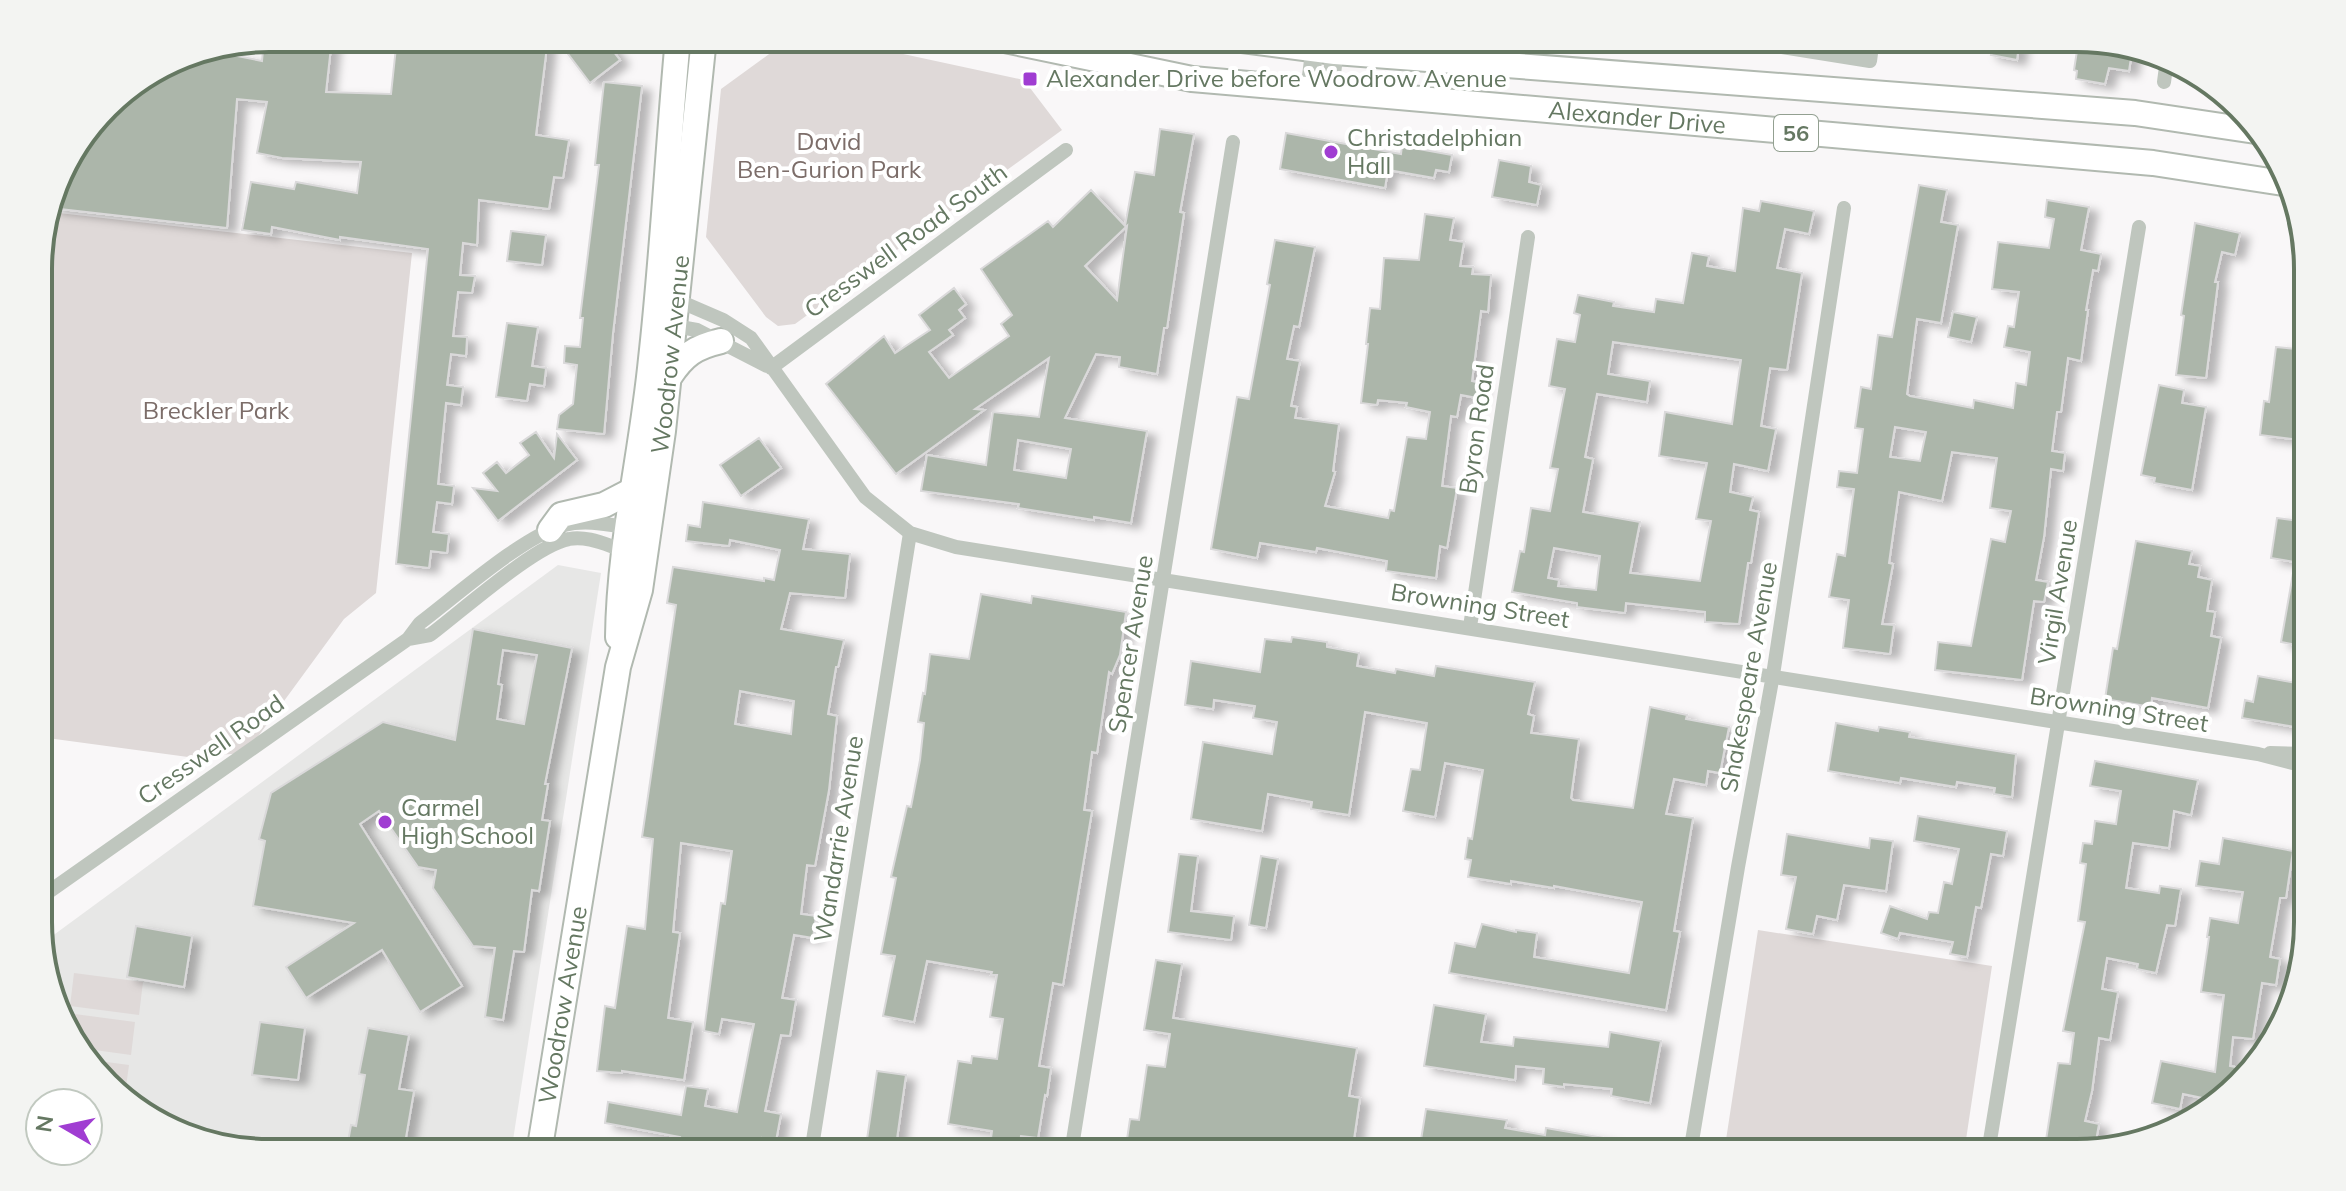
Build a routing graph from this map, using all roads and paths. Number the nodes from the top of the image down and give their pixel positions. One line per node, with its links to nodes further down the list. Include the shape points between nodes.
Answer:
1 (666, 52): 10 (main road)
2 (676, 52): 10 (main road, Woodrow Avenue)
3 (702, 52): 20 (main road, Woodrow Avenue)
4 (1062, 52): 12 (main road, Alexander Drive / 56, via 1192,79)
5 (1324, 52): 12 (street)
6 (1408, 52): 13 (main road, Alexander Drive / 56, via 2135,113)
7 (1814, 52): 8 (street, via 1870,61)
8 (1871, 52)
9 (2165, 71): 11 (street)
10 (674, 75): 20 (main road, Woodrow Avenue)
11 (2164, 82)
12 (1319, 92): 16 (main road, Alexander Drive / 56, via 2153,163)
13 (2242, 129)
14 (1233, 142): 29 (street, Spencer Avenue)
15 (1066, 150): 23 (street, Cresswell Road South)
16 (2275, 182)
17 (1844, 208): 32 (street, Shakespeare Avenue)
18 (2139, 227): 33 (street, Virgil Avenue)
19 (1528, 237): 30 (street, Byron Road)
20 (667, 296): 21 (main road, Woodrow Avenue); 23 (street, Browning Street, via 751,338)
21 (664, 325): 22 (street, Browning Street, via 697,330); 24 (main road, Woodrow Avenue); 25 (main road, Woodrow Avenue)
22 (721, 341): 23 (street, Browning Street); 24 (main road, via 690,351)
23 (771, 368): 27 (street, Browning Street, via 865,497)
24 (670, 376): 28 (main road, Woodrow Avenue)
25 (633, 490): 26 (main road, via 604,505 561,515); 28 (main road, Woodrow Avenue)
26 (550, 530): 28 (street, Cresswell Road, via 586,522); 31 (street, Cresswell Road, via 420,623)
27 (910, 533): 29 (street, Browning Street, via 956,547); 39 (street, Wandarrie Avenue)
28 (636, 541): 31 (street, Cresswell Road, via 571,538 548,546 430,635); 38 (main road, Woodrow Avenue, via 640,590 618,667)
29 (1164, 578): 30 (street, Browning Street); 40 (street, Spencer Avenue)
30 (1470, 627): 32 (street, Browning Street)
31 (408, 639): 37 (street, Cresswell Road)
32 (1773, 675): 33 (street, Browning Street); 41 (street, Shakespeare Avenue)
33 (2059, 722): 34 (street, Browning Street); 42 (street, Virgil Avenue)
34 (2258, 754): 35 (street, Browning Street); 36 (street, Browning Street)
35 (2294, 754)
36 (2294, 763)
37 (52, 890)
38 (541, 1139)
39 (813, 1139)
40 (1073, 1139)
41 (1692, 1139)
42 (1990, 1139)

